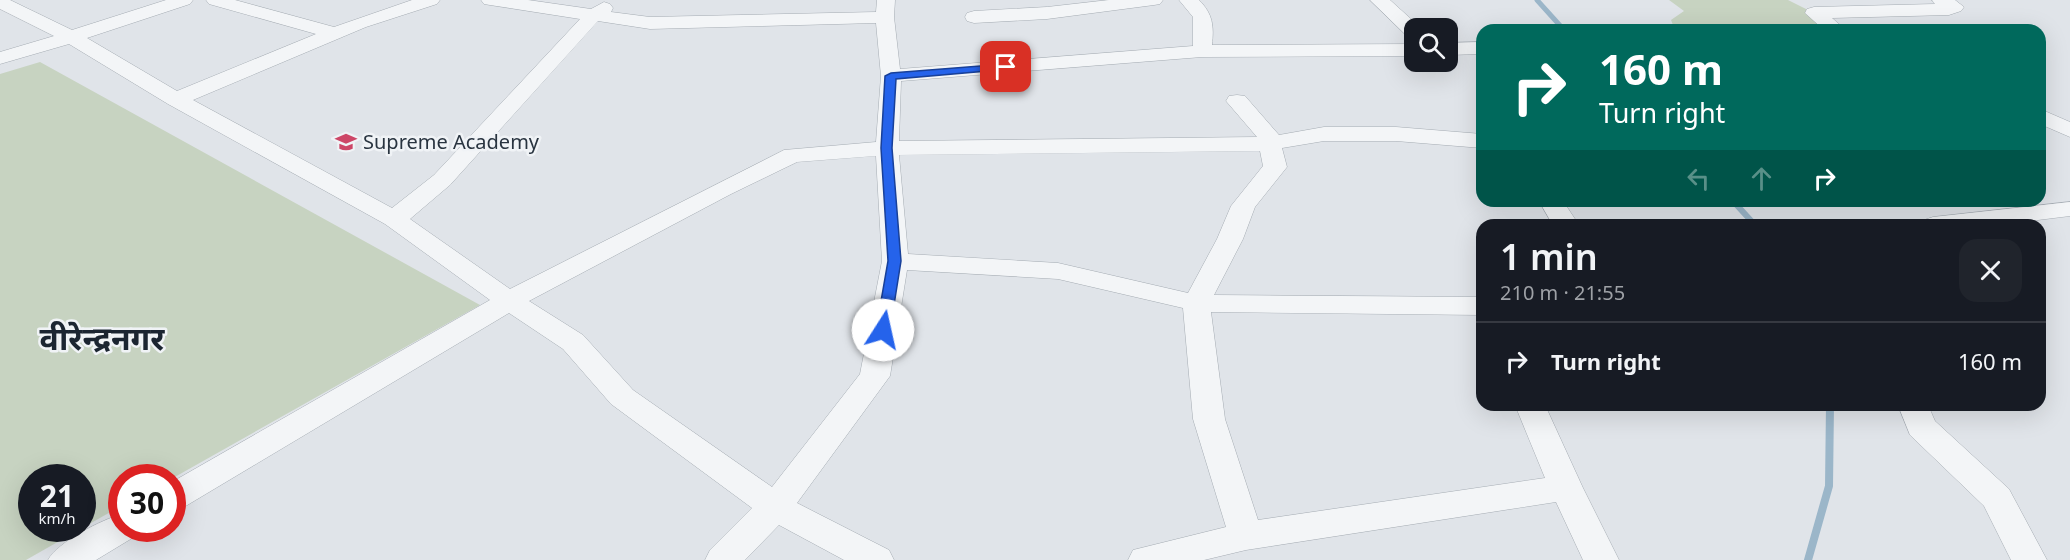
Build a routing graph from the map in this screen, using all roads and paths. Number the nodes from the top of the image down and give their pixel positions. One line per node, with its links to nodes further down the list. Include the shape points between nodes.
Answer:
1 (184, 0): 17 (street)
2 (215, 0): 16 (street)
3 (431, 0): 16 (street)
4 (490, 0): 12 (street)
5 (615, 0): 12 (street)
6 (1154, 0): 13 (street)
7 (1188, 0): 21 (street, via 1200,9 1204,25)
8 (1379, 0): 14 (street)
9 (1941, 0): 15 (street, via 1954,9 1814,13)
10 (0, 2): 17 (street)
11 (886, 9): 12 (street, via 650,23); 23 (street)
12 (593, 16): 32 (street, via 442,180)
13 (974, 17)
14 (1404, 23)
15 (1828, 24)
16 (335, 33): 24 (street)
17 (71, 38): 22 (street); 24 (street)
18 (1476, 48): 19 (street)
19 (1458, 49)
20 (1404, 50): 21 (street)
21 (1202, 51): 23 (street)
22 (0, 58)
23 (891, 76): 30 (street)
24 (176, 99): 32 (street)
25 (1237, 101): 29 (street, via 1267,134)
26 (2046, 119): 27 (street)
27 (2070, 130)
28 (1476, 141): 29 (street, via 1396,134 1324,134)
29 (1269, 144): 30 (street); 36 (street, via 1275,167 1243,206)
30 (886, 148): 34 (street); 35 (street, via 792,155)
31 (2070, 209): 33 (street)
32 (394, 219): 35 (street)
33 (1972, 219)
34 (895, 261): 36 (street, via 1058,271); 42 (street, via 875,376)
35 (509, 301): 41 (street); 42 (street, via 573,342 622,397)
36 (1196, 303): 37 (street); 44 (street, via 1209,419)
37 (1476, 309)
38 (1533, 411): 40 (street)
39 (1915, 411): 50 (street, via 1921,427 1997,498)
40 (1566, 488): 44 (street); 49 (street)
41 (186, 490)
42 (775, 507): 46 (street); 47 (street)
43 (108, 535): 45 (street)
44 (1246, 536): 48 (street)
45 (66, 560)
46 (723, 560)
47 (876, 560)
48 (1146, 560)
49 (1601, 560)
50 (2029, 560)

